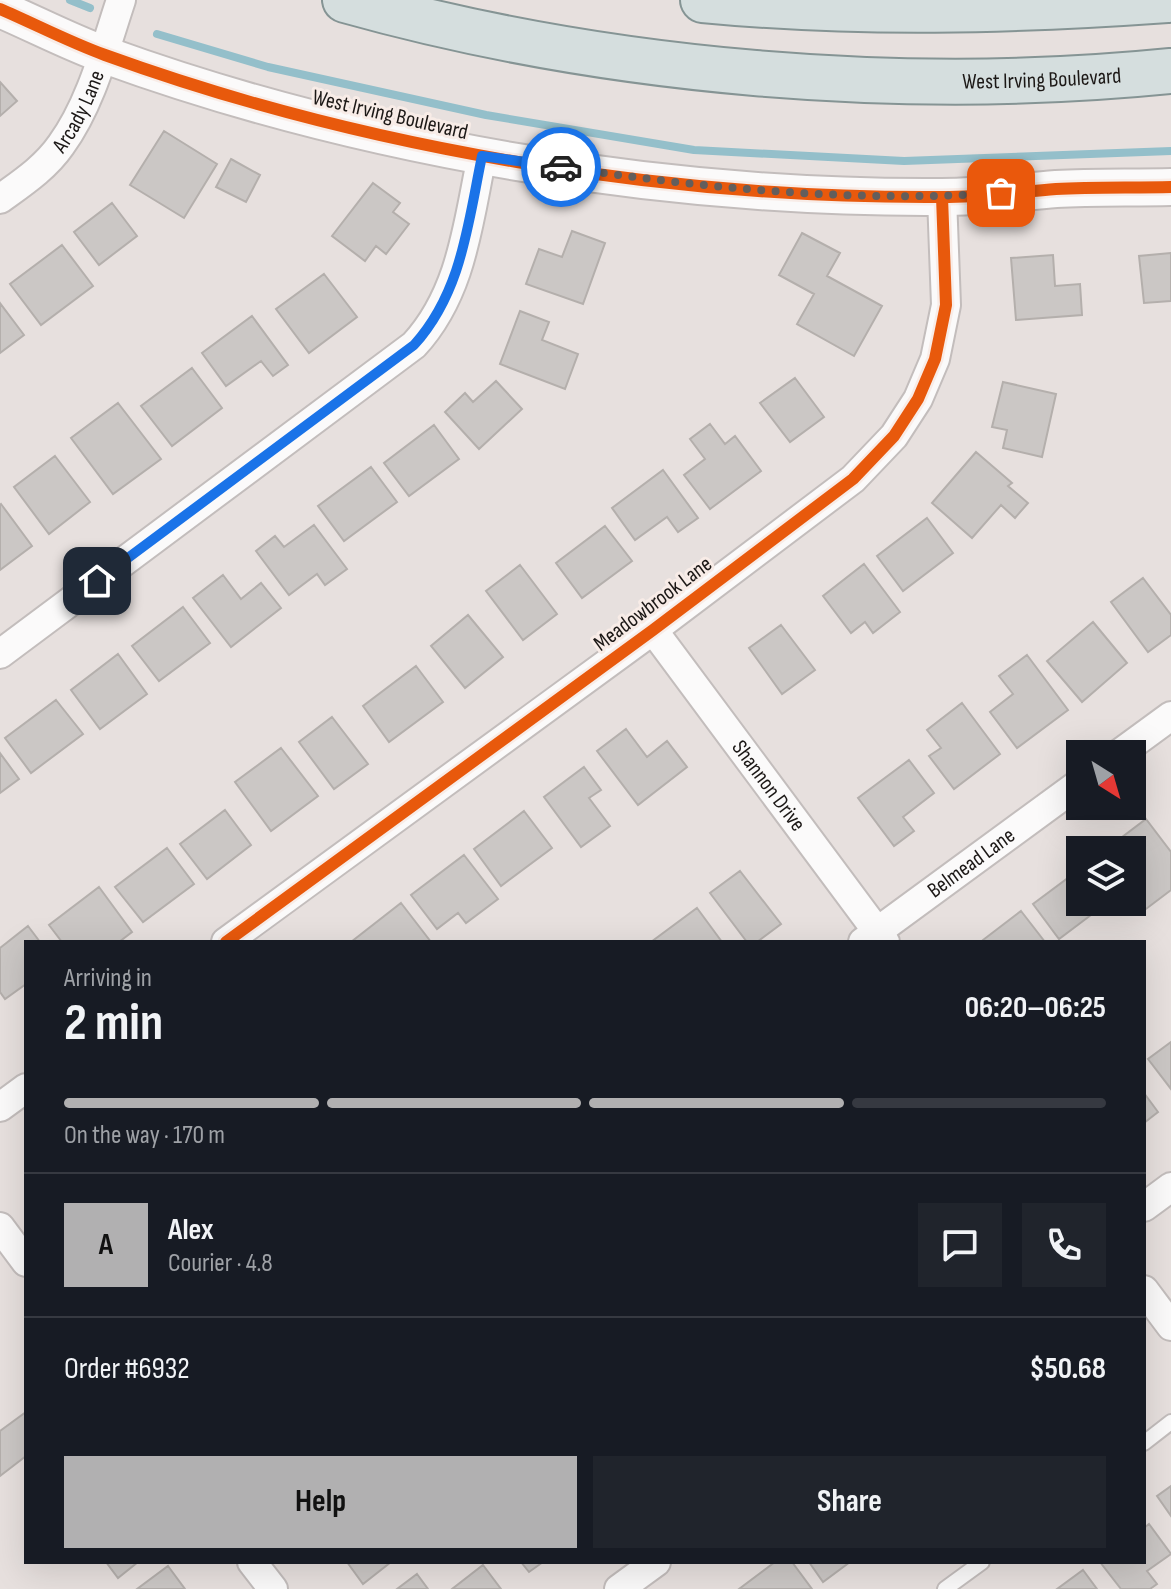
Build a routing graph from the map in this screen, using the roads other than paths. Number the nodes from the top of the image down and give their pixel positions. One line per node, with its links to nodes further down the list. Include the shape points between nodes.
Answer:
1 (121, 0): 6 (street, Arcady Lane)
2 (345, 0): 7 (main road, West Irving Boulevard, via 498,37 755,73 1031,82)
3 (703, 0): 4 (main road, via 911,11)
4 (1167, 0)
5 (0, 9): 6 (street, West Irving Boulevard)
6 (103, 54): 8 (street, West Irving Boulevard, via 300,115); 11 (street, Arcady Lane, via 62,145)
7 (1171, 71)
8 (482, 156): 10 (street, West Irving Boulevard, via 665,183); 13 (street, via 462,253 443,308 414,345)
9 (1171, 187): 10 (street, West Irving Boulevard)
10 (942, 197): 12 (street, Meadowbrook Lane, via 946,305 935,359 894,436 853,479)
11 (0, 199)
12 (653, 630): 17 (street, Shannon Drive); 18 (street, Meadowbrook Lane)
13 (0, 654)
14 (1171, 716): 15 (street)
15 (1138, 740)
16 (1066, 794): 17 (street, Belmead Lane)
17 (875, 939)
18 (229, 940)
19 (24, 1089): 20 (street)
20 (0, 1107)
21 (1171, 1187): 22 (street)
22 (1146, 1206)
23 (0, 1227): 24 (street)
24 (24, 1259)
25 (1146, 1293): 26 (street)
26 (1171, 1326)
27 (1171, 1422): 28 (lane)
28 (1146, 1441)
29 (254, 1564): 32 (street)
30 (653, 1564): 33 (street)
31 (979, 1564): 34 (lane)
32 (273, 1589)
33 (619, 1589)
34 (945, 1589)

